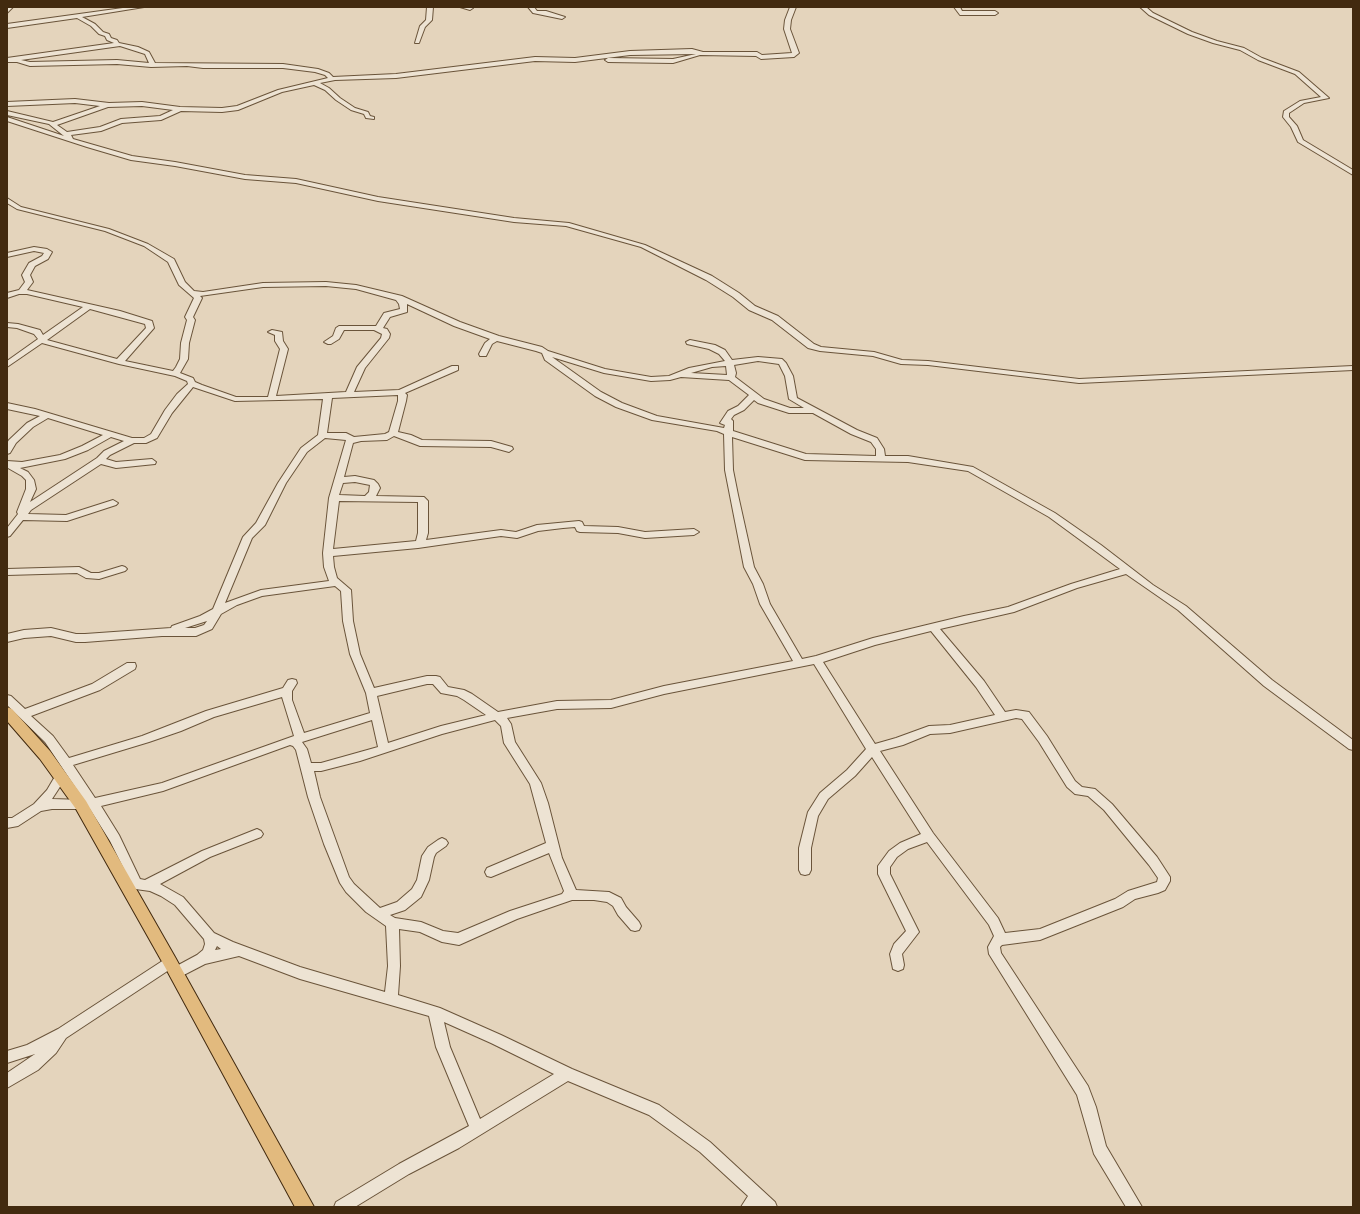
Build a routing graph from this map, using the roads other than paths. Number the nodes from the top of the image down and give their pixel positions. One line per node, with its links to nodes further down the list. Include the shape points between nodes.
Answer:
1 (10, 7): 11 (street)
2 (141, 7): 12 (street)
3 (430, 7): 15 (street, via 429,20 423,26)
4 (463, 7): 10 (street)
5 (531, 7): 13 (street, via 535,12)
6 (793, 7): 17 (street, via 787,29 795,55 761,57 757,54)
7 (957, 7): 8 (street, via 960,13 996,14)
8 (987, 7)
9 (1143, 7): 32 (street, via 1151,14 1190,33 1242,49 1297,73 1326,98 1302,102 1286,112 1286,117 1294,126 1300,141)
10 (470, 8)
11 (7, 11)
12 (79, 17): 14 (street); 16 (street)
13 (562, 17)
14 (7, 26)
15 (417, 42)
16 (116, 44): 19 (street); 20 (street, via 146,53)
17 (703, 54): 18 (street, via 692,51 630,53); 18 (street, via 672,61)
18 (593, 58): 21 (street, via 535,59 410,75)
19 (8, 60): 20 (street, via 30,64 122,62)
20 (153, 65): 21 (street, via 283,66 316,70)
21 (331, 78): 22 (street)
22 (313, 82): 25 (street, via 270,94 234,109); 27 (street, via 328,89 353,109)
23 (7, 104): 24 (street, via 75,101)
24 (109, 104): 25 (street, via 142,104 156,108); 29 (street)
25 (180, 109): 30 (street, via 161,118 121,121 97,130)
26 (7, 113): 29 (street)
27 (372, 118)
28 (7, 119): 31 (street)
29 (54, 124): 30 (street)
30 (67, 134): 31 (street)
31 (76, 142): 55 (street, via 131,158 245,177 296,181 363,197 514,220 573,225 643,246 709,278 752,308 776,318 812,346 820,349 874,354 901,362 1080,381)
32 (1353, 173)
33 (7, 200): 36 (street, via 19,208 107,230 146,245 171,261 182,283)
34 (7, 255): 35 (street, via 34,249 48,252 32,265 26,275 29,282)
35 (21, 292): 37 (street); 39 (street)
36 (192, 293): 38 (street, via 203,294 263,285 326,284 356,287); 56 (street, via 198,298 189,317 191,320 184,359)
37 (7, 296)
38 (399, 298): 40 (street); 41 (street)
39 (88, 307): 45 (street, via 57,330); 51 (street, via 149,323 150,328)
40 (422, 309): 41 (street); 46 (street)
41 (403, 310): 43 (street, via 387,315)
42 (7, 325): 45 (street, via 18,326)
43 (378, 329): 47 (street, via 342,328 336,337); 61 (street, via 384,331 385,338 361,367)
44 (272, 332): 64 (street, via 279,334 279,341 284,349)
45 (41, 338): 51 (street); 53 (street)
46 (496, 338): 49 (street); 50 (street, via 489,343)
47 (328, 342)
48 (690, 342): 52 (street, via 717,349 726,355)
49 (545, 352): 57 (street, via 615,374 651,379); 71 (street, via 548,358 609,401 655,418)
50 (483, 354)
51 (119, 362): 56 (street)
52 (728, 363): 57 (street, via 701,367); 58 (street); 66 (street, via 758,359 779,361 786,370)
53 (7, 366)
54 (455, 368): 60 (street)
55 (1353, 368)
56 (174, 374): 59 (street, via 190,380)
57 (680, 375): 58 (street)
58 (731, 378): 63 (street)
59 (192, 384): 64 (street, via 235,399); 77 (street, via 168,412 156,434 149,439)
60 (400, 392): 61 (street); 72 (street, via 403,395 402,401)
61 (349, 394): 62 (street)
62 (328, 395): 64 (street); 75 (street)
63 (753, 395): 65 (street); 70 (street)
64 (271, 399)
65 (764, 402): 66 (street); 68 (street, via 789,410)
66 (796, 402): 68 (street)
67 (7, 406): 69 (street)
68 (815, 411): 80 (street, via 874,440 880,449)
69 (46, 416): 74 (street); 79 (street, via 30,425 12,442)
70 (728, 418): 71 (street); 73 (street)
71 (713, 428): 73 (street)
72 (393, 433): 76 (street, via 384,438); 78 (street, via 420,443 491,444)
73 (728, 433): 80 (street, via 805,458); 101 (street, via 729,470 749,567 765,604)
74 (109, 435): 77 (street); 83 (street, via 66,456 22,465)
75 (323, 436): 76 (street, via 346,436); 97 (street, via 304,450 282,483 260,525 248,537)
76 (352, 440): 84 (street, via 344,456)
77 (132, 442): 81 (street, via 107,453)
78 (509, 449)
79 (7, 451)
80 (881, 459): 94 (street, via 914,460 970,469 1052,515)
81 (100, 460): 82 (street, via 109,464); 88 (street, via 42,498)
82 (152, 462)
83 (9, 464): 88 (street, via 28,476 31,483)
84 (339, 480): 85 (street); 86 (street, via 371,482 375,488)
85 (334, 498): 86 (street); 92 (street)
86 (368, 498): 91 (street, via 422,499 423,534)
87 (113, 503): 88 (street, via 68,518)
88 (20, 517): 90 (street)
89 (694, 532): 91 (street, via 645,534 580,529 579,524 574,524 538,528 517,535 501,532)
90 (7, 534)
91 (418, 545): 92 (street)
92 (328, 553): 96 (street, via 332,577)
93 (122, 569): 95 (street, via 99,576 89,576 76,570)
94 (1126, 570): 98 (street, via 1010,610); 113 (street, via 1182,608 1256,674)
95 (7, 572)
96 (336, 583): 97 (street, via 261,593); 103 (street, via 346,590 348,621 355,654)
97 (216, 613): 99 (street, via 188,625 162,632 85,638 36,632)
98 (934, 628): 100 (street, via 873,642); 110 (street, via 980,684)
99 (7, 638)
100 (817, 660): 101 (street); 115 (street)
101 (800, 664): 109 (street, via 664,690 611,704 557,705)
102 (131, 666): 107 (street, via 96,687)
103 (372, 693): 105 (street, via 436,680 445,690 460,693); 108 (street)
104 (7, 699): 107 (street)
105 (484, 708): 109 (street); 111 (street)
106 (7, 712): 118 (main road, via 45,755)
107 (24, 714): 118 (street, via 49,739)
108 (376, 715): 112 (street); 114 (street)
109 (497, 716): 111 (street); 125 (street, via 506,724 510,743 535,783)
110 (1002, 717): 115 (street, via 950,729 921,732 903,741); 134 (street, via 1016,714 1027,717 1071,784 1079,791 1091,792 1108,807 1153,861 1164,881 1161,886 1154,889 1132,895 1119,903 1040,934)
111 (471, 722): 114 (street)
112 (295, 740): 117 (street); 118 (street, via 288,700 290,687); 119 (street, via 163,787)
113 (1349, 743): 116 (street)
114 (384, 748): 117 (street, via 321,767)
115 (873, 748): 123 (street); 126 (street, via 851,773 824,796 812,815 805,848)
116 (1353, 753)
117 (307, 767): 130 (street, via 316,802 344,879 364,903)
118 (64, 769): 119 (main road); 120 (street, via 51,793)
119 (86, 804): 120 (street, via 52,804); 128 (main road)
120 (38, 807): 121 (street, via 14,823)
121 (7, 823)
122 (257, 834): 128 (street)
123 (929, 836): 134 (street, via 989,915 999,932); 137 (street, via 892,854 884,866 884,874 913,932 896,954)
124 (442, 843): 130 (street, via 428,856 423,880 417,893 400,906)
125 (552, 846): 127 (street); 129 (street)
126 (805, 870)
127 (491, 872)
128 (135, 884): 133 (street, via 165,892 179,901); 138 (main road)
129 (570, 895): 131 (street, via 514,914 459,939 442,936 421,927); 132 (street, via 609,897 617,902)
130 (378, 914): 131 (street)
131 (392, 922): 139 (street, via 394,966)
132 (635, 926)
133 (210, 937): 135 (street); 136 (street, via 208,953)
134 (998, 940): 150 (street, via 994,947 995,954 1083,1091 1099,1149)
135 (241, 950): 136 (street); 139 (street, via 300,973)
136 (202, 959): 138 (street)
137 (898, 965)
138 (173, 968): 141 (street); 147 (main road)
139 (390, 999): 140 (street)
140 (435, 1012): 143 (street, via 496,1038); 145 (street, via 443,1047)
141 (63, 1033): 142 (street, via 30,1050); 144 (street, via 51,1049 33,1065)
142 (7, 1057)
143 (567, 1074): 145 (street); 146 (street, via 654,1110 705,1147)
144 (7, 1081)
145 (478, 1129): 148 (street)
146 (753, 1202): 149 (street)
147 (305, 1207)
148 (341, 1207)
149 (770, 1207)
150 (1134, 1207)

